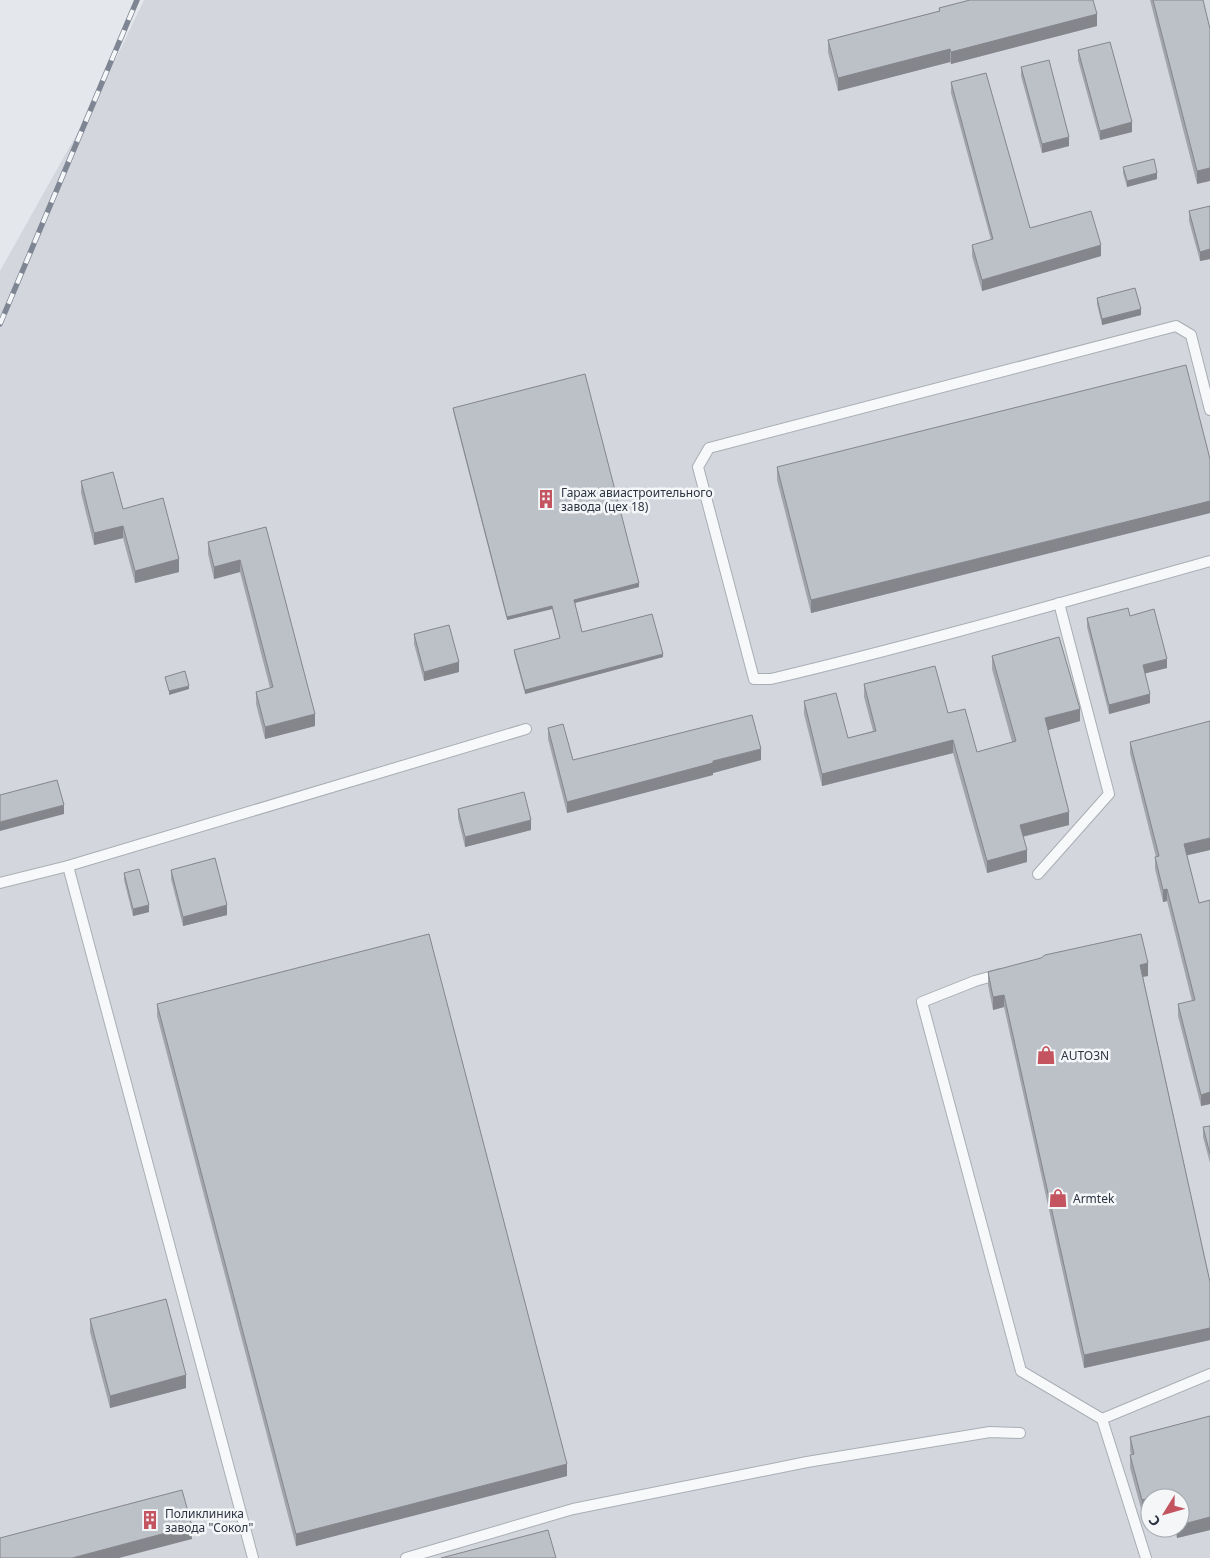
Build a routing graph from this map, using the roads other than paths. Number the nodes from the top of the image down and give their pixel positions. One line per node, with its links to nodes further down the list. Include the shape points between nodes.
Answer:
1 (1210, 410): 3 (lane, via 1191,335 1176,326 709,448 698,467 754,679 771,679 939,638)
2 (1210, 561): 3 (lane)
3 (1059, 603): 6 (lane, via 1109,794)
4 (526, 729): 5 (lane)
5 (68, 866): 7 (lane); 12 (lane)
6 (1038, 874)
7 (0, 882)
8 (1011, 971): 10 (lane, via 975,980 922,1002 1021,1371)
9 (1210, 1374): 10 (lane)
10 (1102, 1419): 14 (lane)
11 (1020, 1432): 13 (lane, via 990,1432 826,1459 583,1507)
12 (253, 1558)
13 (406, 1558)
14 (1146, 1558)

